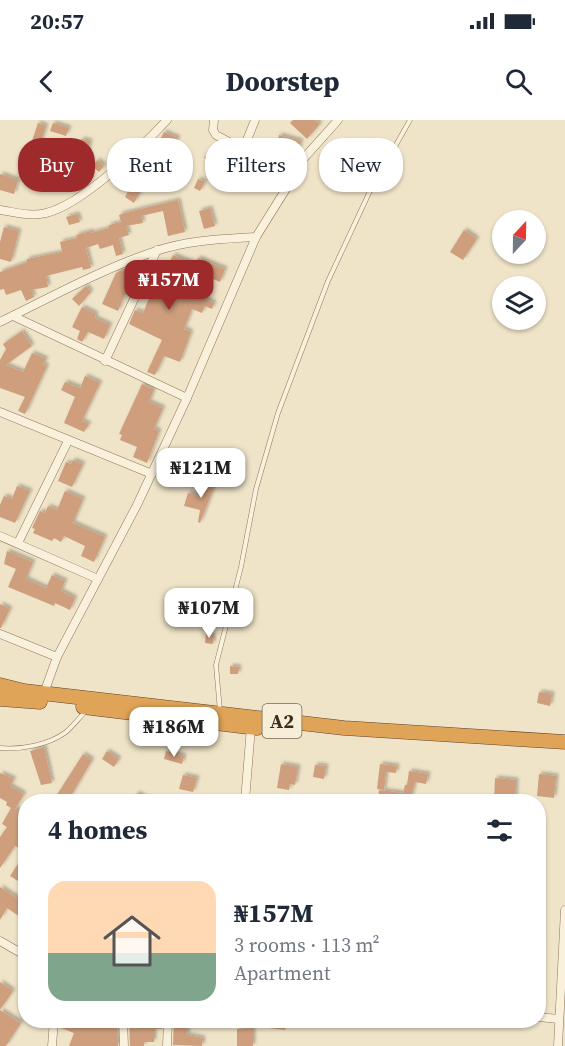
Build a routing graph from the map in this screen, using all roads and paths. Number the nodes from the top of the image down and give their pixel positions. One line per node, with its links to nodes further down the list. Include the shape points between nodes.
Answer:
1 (167, 120): 10 (street, via 99,183 69,204 46,213)
2 (214, 120): 6 (street, via 213,130)
3 (255, 120): 7 (street)
4 (338, 120): 8 (street)
5 (410, 120): 29 (lane, via 370,191 328,281 278,413 256,489 216,665)
6 (221, 138)
7 (248, 138)
8 (307, 155)
9 (284, 192): 11 (street)
10 (0, 210)
11 (256, 237): 12 (street, via 198,241); 16 (street)
12 (157, 250): 13 (street); 15 (street)
13 (13, 316): 14 (street); 15 (street)
14 (0, 322)
15 (105, 361): 16 (street)
16 (187, 398): 19 (street)
17 (0, 412): 18 (street)
18 (68, 441): 19 (street); 21 (street)
19 (152, 474): 22 (street)
20 (0, 536): 21 (street)
21 (18, 543): 22 (street)
22 (98, 579): 24 (street)
23 (0, 633): 24 (street)
24 (57, 657): 26 (street)
25 (0, 685): 26 (highway, A2)
26 (44, 693): 29 (highway, A2)
27 (0, 699): 28 (highway, A2)
28 (89, 708): 30 (highway, A2); 32 (lane, via 64,734 40,744)
29 (220, 714): 31 (highway, A2, via 409,733)
30 (251, 727): 33 (highway, A2); 34 (street)
31 (565, 742)
32 (0, 748)
33 (565, 751)
34 (246, 794)
35 (565, 910): 39 (street)
36 (0, 940): 37 (street)
37 (18, 951)
38 (546, 1018): 39 (street)
39 (560, 1019): 46 (street)
40 (53, 1028): 43 (street)
41 (123, 1028): 44 (street)
42 (168, 1028): 45 (street)
43 (52, 1046)
44 (124, 1046)
45 (167, 1046)
46 (558, 1046)

